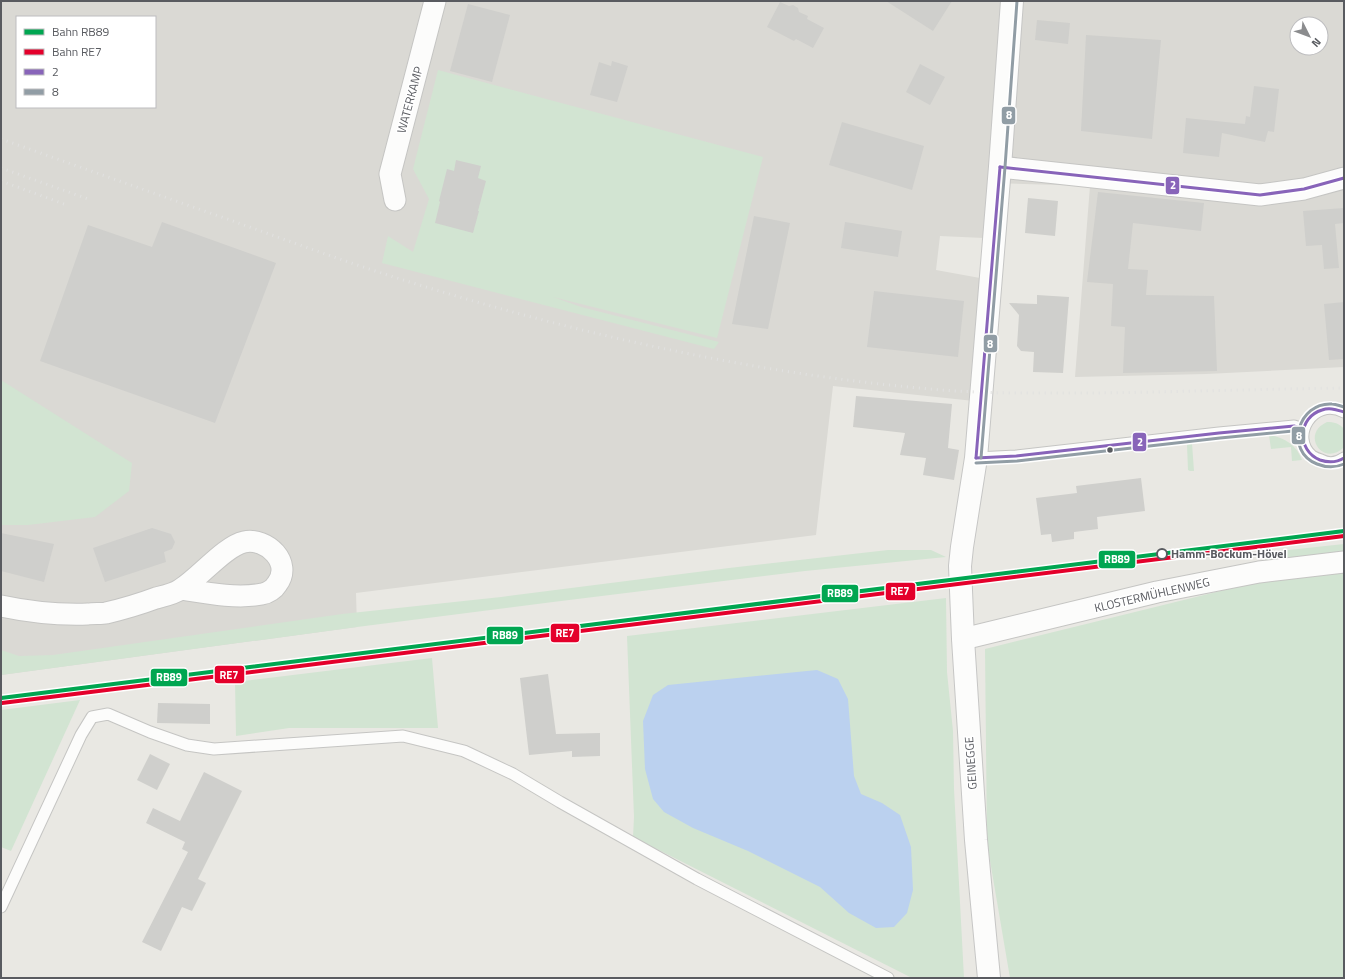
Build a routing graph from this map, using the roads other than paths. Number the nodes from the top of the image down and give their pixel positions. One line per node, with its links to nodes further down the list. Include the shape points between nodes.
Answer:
1 (435, 1): 5 (street, WATERKAMP, via 390,174)
2 (1012, 1): 3 (street)
3 (1000, 167): 4 (street, via 1260,195 1304,189); 8 (street)
4 (1344, 178)
5 (395, 200)
6 (1344, 412): 7 (lane, via 1336,408 1322,409 1310,416)
7 (1304, 429): 8 (lane, via 1294,426); 9 (lane, via 1304,444 1312,456 1325,462)
8 (976, 458): 13 (street, GEINEGGE, via 960,566)
9 (1344, 458)
10 (1344, 562): 13 (street, KLOSTERMÜHLENWEG, via 1259,572 1157,592)
11 (181, 590): 12 (street, via 105,613 65,615)
12 (1, 606)
13 (962, 639): 16 (street, GEINEGGE, via 976,840)
14 (1, 907): 15 (lane, via 81,735 92,717 108,714 187,745 214,749 403,736 464,751 513,774 697,879)
15 (888, 978)
16 (989, 978)

